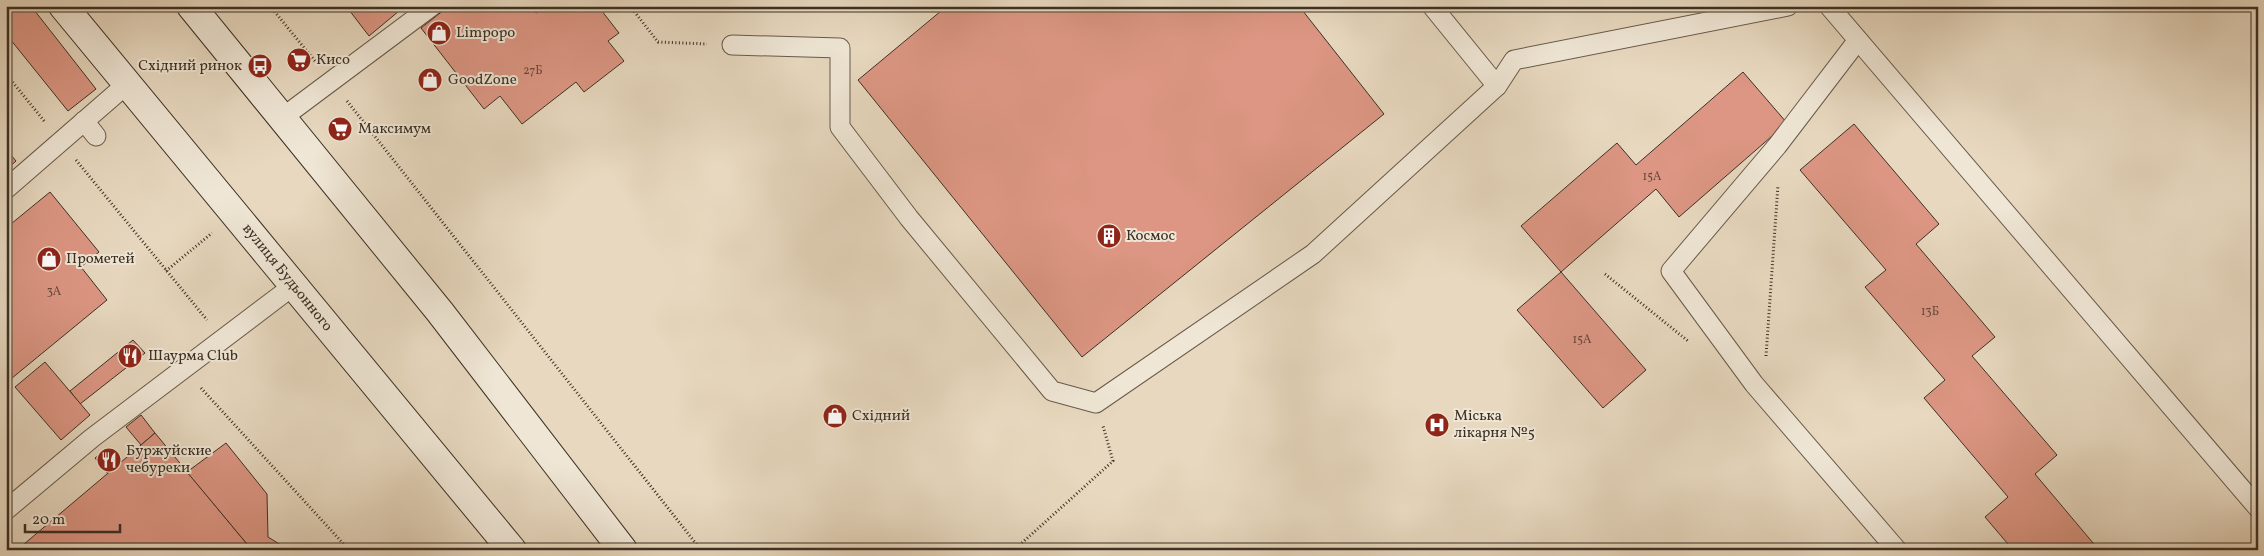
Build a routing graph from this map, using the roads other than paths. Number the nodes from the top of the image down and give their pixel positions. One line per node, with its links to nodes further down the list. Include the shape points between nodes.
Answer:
1 (63, 6): 9 (main road, вулиця Будьонного)
2 (191, 6): 11 (main road)
3 (432, 6): 11 (lane)
4 (1432, 6): 10 (lane)
5 (1788, 6): 10 (lane, via 1514,60)
6 (1829, 6): 7 (lane)
7 (1858, 40): 14 (lane); 18 (lane, via 1777,146 1671,271 1754,384)
8 (732, 45): 10 (lane, via 840,48 840,127 909,218 1052,391 1096,403 1313,254)
9 (127, 84): 12 (lane, via 90,128 61,142); 13 (main road, вулиця Будьонного)
10 (1497, 86)
11 (282, 118): 17 (main road, via 440,312)
12 (6, 189)
13 (294, 286): 15 (lane, via 92,438); 16 (main road, вулиця Будьонного)
14 (2258, 508)
15 (6, 510)
16 (512, 550)
17 (623, 550)
18 (1897, 550)

